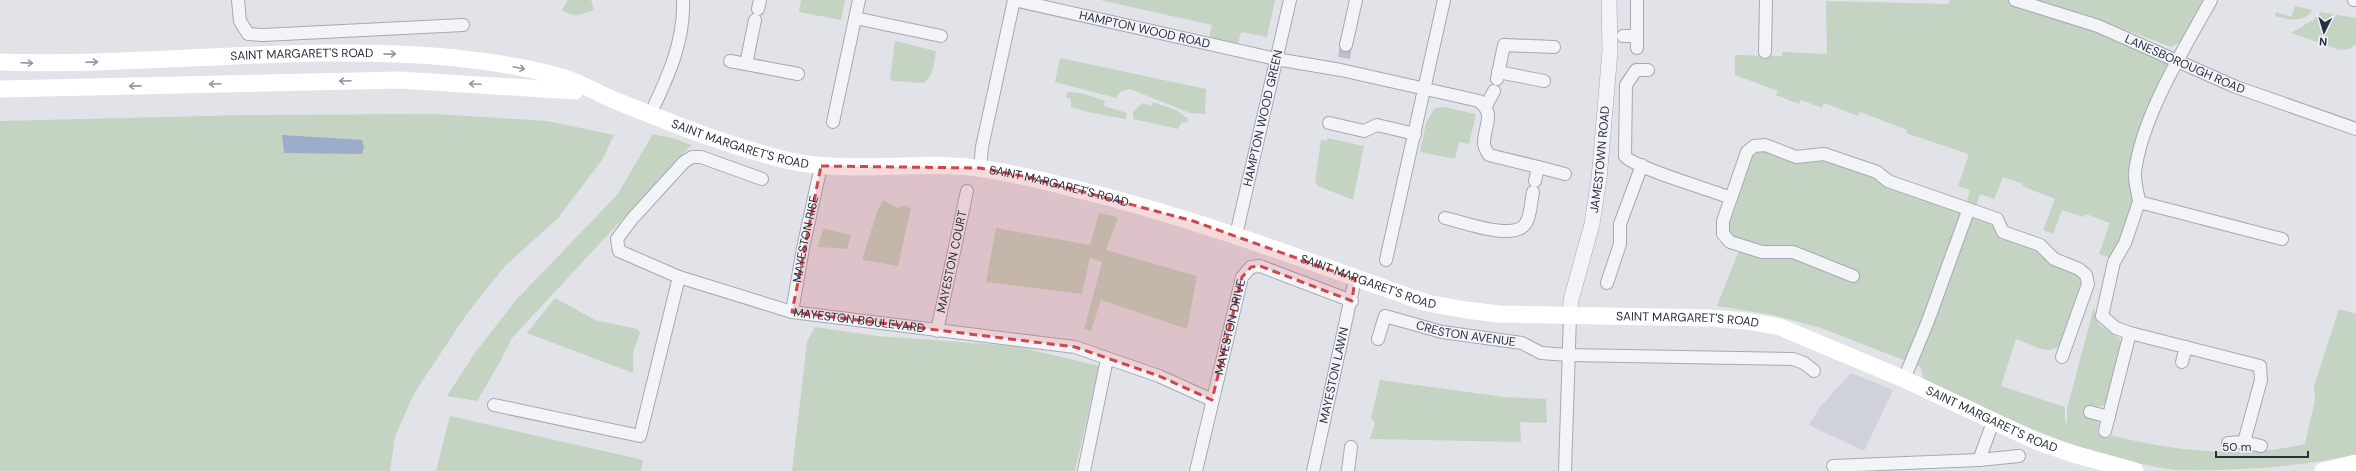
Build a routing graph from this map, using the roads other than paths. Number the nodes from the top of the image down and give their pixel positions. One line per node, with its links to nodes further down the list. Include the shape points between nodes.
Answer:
1 (238, 0): 15 (street, via 240,20 248,34)
2 (683, 0): 40 (street, via 675,58)
3 (859, 0): 14 (street)
4 (1014, 0): 25 (street, HAMPTON WOOD ROAD); 47 (street, via 982,147)
5 (1290, 0): 25 (street, HAMPTON WOOD GREEN)
6 (1356, 0): 19 (street)
7 (1444, 0): 37 (street)
8 (1609, 0): 65 (street, JAMESTOWN ROAD, via 1610,50 1599,179 1592,224 1571,300)
9 (1637, 0): 18 (street)
10 (1766, 0): 22 (street)
11 (2014, 0): 26 (street, LANESBOROUGH ROAD, via 2098,26)
12 (2211, 0): 26 (street)
13 (758, 10): 29 (street)
14 (855, 18): 16 (street); 41 (street)
15 (463, 25)
16 (941, 36)
17 (1624, 36): 18 (street)
18 (1637, 36): 21 (street)
19 (1346, 45)
20 (1554, 48): 34 (street, via 1504,45)
21 (1637, 48)
22 (1765, 52)
23 (412, 55): 28 (main road, SAINT MARGARET'S ROAD, one-way to 23, via 53,64 292,55); 33 (main road); 38 (main road, SAINT MARGARET'S ROAD, one-way to 38, via 459,58 515,67 567,79)
24 (1344, 58): 30 (street)
25 (1276, 59): 30 (street, HAMPTON WOOD ROAD); 56 (street, HAMPTON WOOD GREEN)
26 (2178, 60): 43 (street, LANESBOROUGH ROAD, via 2236,87); 53 (street, via 2142,137 2135,173)
27 (730, 61): 29 (street)
28 (0, 62)
29 (746, 64): 32 (street)
30 (1341, 70): 37 (street, HAMPTON WOOD ROAD)
31 (1648, 70): 45 (street, via 1636,70 1626,85 1624,152 1628,160)
32 (798, 74)
33 (412, 80): 36 (main road, SAINT MARGARET'S ROAD, one-way to 36); 38 (main road, SAINT MARGARET'S ROAD, one-way to 33, via 553,88)
34 (1496, 81): 35 (street); 39 (street)
35 (1544, 81)
36 (0, 89)
37 (1425, 90): 39 (street, HAMPTON WOOD ROAD, via 1479,101); 44 (street)
38 (598, 94): 40 (main road, SAINT MARGARET'S ROAD)
39 (1486, 106): 48 (street, via 1489,117 1484,144 1489,155)
40 (650, 115): 46 (main road, SAINT MARGARET'S ROAD, via 785,160)
41 (833, 122)
42 (1329, 123): 44 (street, via 1364,131 1377,125)
43 (2356, 129)
44 (1416, 134): 58 (street)
45 (1642, 165): 52 (street); 62 (street, via 1620,224 1620,244)
46 (822, 166): 47 (main road, SAINT MARGARET'S ROAD, via 915,165); 64 (street, MAYESTON RISE, via 803,248)
47 (980, 168): 56 (main road, SAINT MARGARET'S ROAD, via 1119,200)
48 (1538, 168): 49 (street); 55 (street, via 1527,222 1519,230 1508,233)
49 (1566, 174)
50 (762, 179): 60 (street, MAYESTON BOULEVARD, via 701,157 692,157 684,162 632,218 617,239 619,251)
51 (968, 191): 66 (street, MAYESTON COURT)
52 (1731, 198): 54 (street, via 1747,152 1754,146 1764,145 1796,157 1824,154 1878,172 1888,181); 59 (street, via 1723,221 1723,234 1730,242 1762,252 1793,252)
53 (2139, 202): 57 (street); 67 (street, via 2125,243 2114,262 2102,316 2116,328)
54 (1968, 211): 71 (street, via 1996,220 2003,232 2040,245 2054,260 2078,269 2086,275 2088,284); 75 (street)
55 (1445, 218)
56 (1236, 235): 61 (main road, SAINT MARGARET'S ROAD)
57 (2282, 239)
58 (1386, 260)
59 (1853, 276)
60 (679, 277): 64 (street, MAYESTON BOULEVARD); 77 (street, via 640,436)
61 (1355, 279): 63 (street, MAYESTON LAWN); 65 (main road, SAINT MARGARET'S ROAD, via 1428,303 1466,310)
62 (1607, 283)
63 (1352, 301): 76 (street, MAYESTON DRIVE, via 1260,266 1251,267 1242,277); 92 (street, MAYESTON LAWN)
64 (792, 312): 66 (street, MAYESTON BOULEVARD)
65 (1570, 316): 70 (street); 75 (main road, SAINT MARGARET'S ROAD, via 1746,321 1802,335)
66 (937, 331): 72 (street, MAYESTON BOULEVARD, via 1075,347)
67 (2130, 333): 69 (street); 79 (street)
68 (1378, 339): 70 (street, CRESTON AVENUE, via 1385,316 1442,332 1522,343 1541,353)
69 (2186, 347): 73 (street); 82 (street, via 2260,366 2261,380)
70 (1568, 355): 74 (street, via 1794,359); 94 (street)
71 (2062, 357)
72 (1107, 360): 76 (street, MAYESTON BOULEVARD, via 1159,376); 90 (street)
73 (2182, 362)
74 (1814, 371)
75 (1904, 379): 80 (main road, SAINT MARGARET'S ROAD)
76 (1212, 400): 91 (street, MAYESTON DRIVE)
77 (494, 404)
78 (2090, 412): 79 (street)
79 (2109, 418): 81 (street)
80 (1993, 422): 87 (street); 95 (main road, SAINT MARGARET'S ROAD, via 2070,453)
81 (2105, 431)
82 (2244, 442): 83 (street); 84 (street)
83 (2228, 443)
84 (2261, 446)
85 (1351, 447): 93 (street)
86 (2019, 456): 87 (street)
87 (1979, 460): 89 (street)
88 (2356, 463): 96 (main road)
89 (1833, 466)
90 (1084, 471)
91 (1196, 471)
92 (1313, 471)
93 (1348, 471)
94 (1565, 471)
95 (2134, 471)
96 (2323, 471)

